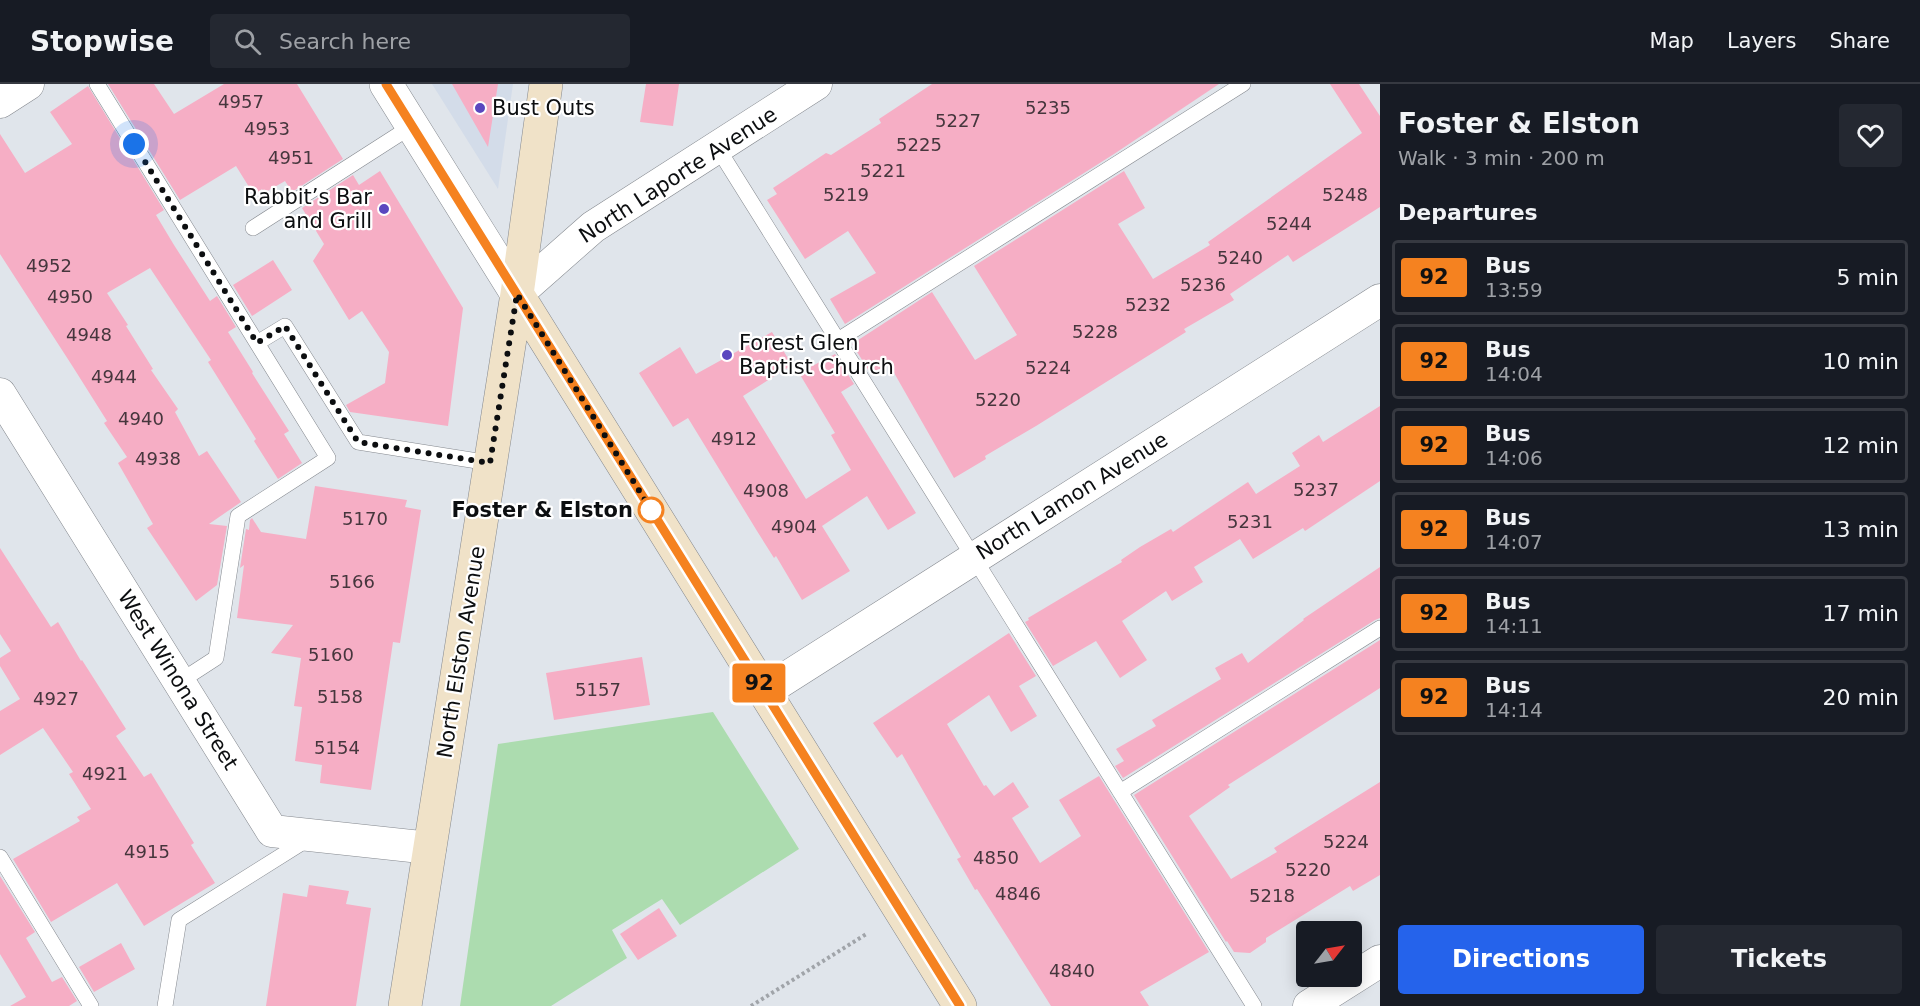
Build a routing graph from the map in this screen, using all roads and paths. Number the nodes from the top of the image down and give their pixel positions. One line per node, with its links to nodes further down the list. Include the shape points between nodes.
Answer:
1 (28, 84): 7 (street)
2 (97, 84): 14 (lane)
3 (386, 84): 8 (street)
4 (546, 84): 11 (main road, North Elston Avenue)
5 (816, 84): 9 (street, North Laporte Avenue)
6 (1243, 84): 13 (lane)
7 (0, 102)
8 (412, 126): 10 (lane); 11 (street)
9 (717, 147): 11 (street, North Laporte Avenue, via 592,227); 13 (lane)
10 (253, 228)
11 (517, 294): 16 (main road, North Elston Avenue); 20 (main road)
12 (1380, 300): 17 (street, North Lamon Avenue)
13 (838, 340): 17 (lane)
14 (257, 343): 16 (lane, via 285,326 358,442); 19 (lane, via 328,458 238,516 216,658)
15 (0, 394): 19 (street, West Winona Street)
16 (490, 463): 23 (main road, North Elston Avenue)
17 (975, 558): 20 (street, North Lamon Avenue); 21 (lane)
18 (1380, 628): 21 (lane)
19 (179, 682): 22 (street, West Winona Street, via 272,831)
20 (764, 692): 31 (main road)
21 (1120, 792): 32 (lane)
22 (314, 836): 23 (street, West Winona Street); 28 (lane, via 179,920)
23 (430, 848): 29 (main road, North Elston Avenue)
24 (0, 857): 27 (lane)
25 (868, 933): 30 (path)
26 (1380, 961): 33 (street)
27 (91, 1006)
28 (165, 1006)
29 (405, 1006)
30 (751, 1006)
31 (960, 1006)
32 (1254, 1006)
33 (1309, 1006)

